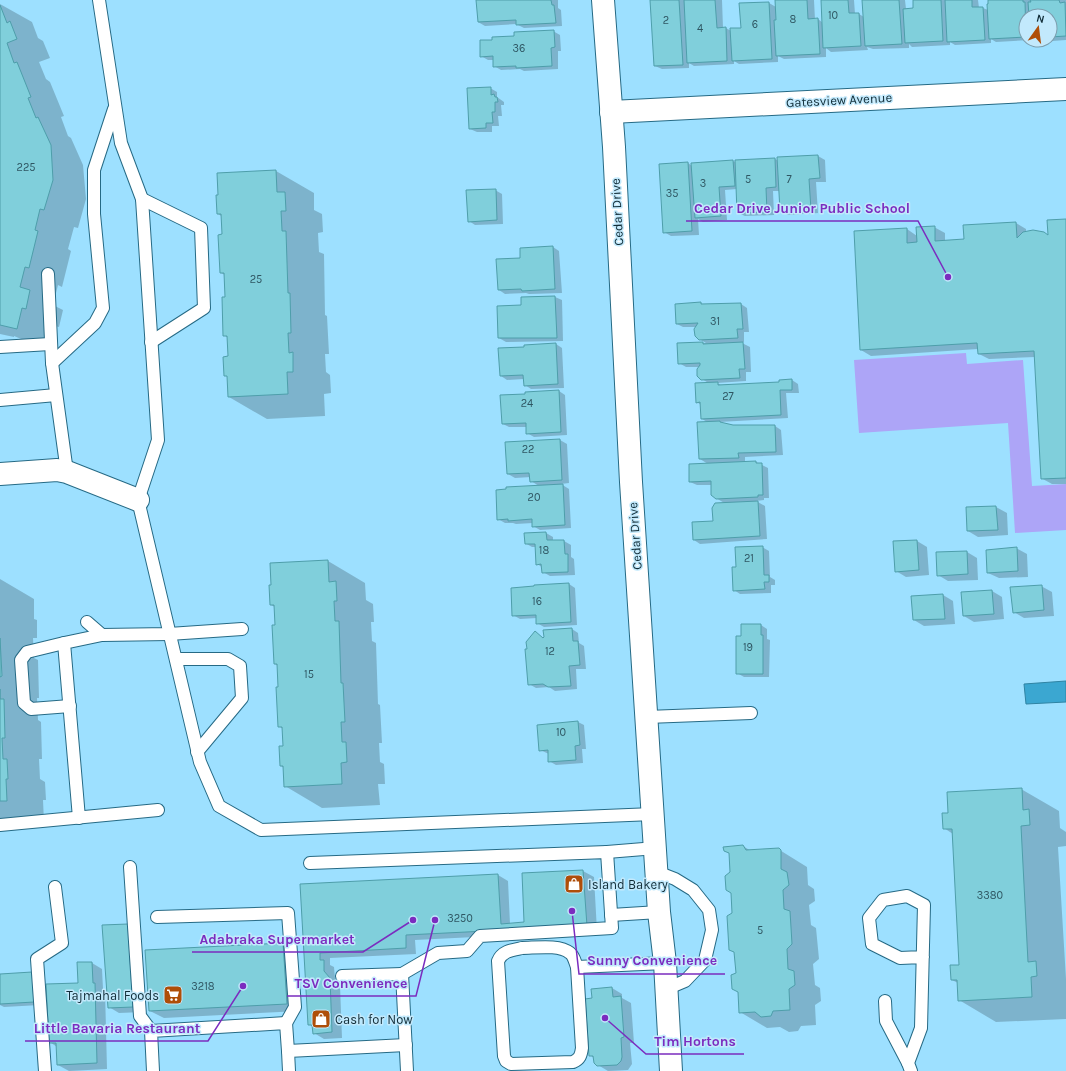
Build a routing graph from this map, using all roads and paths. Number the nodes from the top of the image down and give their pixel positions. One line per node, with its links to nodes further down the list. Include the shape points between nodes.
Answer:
1 (99, 0): 4 (lane)
2 (603, 0): 5 (street, Cedar Drive)
3 (1066, 89): 5 (street, Gatesview Avenue)
4 (115, 106): 6 (lane, via 121,143); 11 (lane, via 94,170 94,214 103,308 95,323)
5 (611, 112): 25 (street, Cedar Drive, via 631,482)
6 (142, 199): 8 (lane); 8 (lane, via 201,228 204,308)
7 (48, 274): 9 (lane)
8 (151, 342): 16 (lane, via 158,440)
9 (50, 344): 10 (lane); 11 (lane)
10 (0, 347)
11 (52, 363): 12 (lane)
12 (56, 395): 13 (lane); 14 (lane)
13 (0, 400)
14 (67, 472): 15 (street, via 57,470); 16 (street)
15 (0, 474)
16 (138, 500): 19 (lane)
17 (88, 622): 20 (lane)
18 (242, 629): 19 (lane)
19 (170, 634): 20 (lane); 22 (lane)
20 (102, 635): 21 (lane)
21 (64, 643): 23 (lane); 23 (lane, via 26,652 20,660 24,703 31,709)
22 (176, 660): 26 (lane); 26 (lane, via 228,659 240,666 242,698)
23 (70, 706): 29 (lane)
24 (751, 713): 25 (lane)
25 (647, 717): 28 (street, Cedar Drive)
26 (197, 752): 28 (lane, via 219,806 261,830)
27 (158, 810): 29 (lane)
28 (653, 814): 31 (street, Cedar Drive)
29 (78, 818): 30 (lane)
30 (0, 825)
31 (656, 848): 32 (lane); 35 (street, Cedar Drive)
32 (607, 852): 33 (lane); 38 (lane)
33 (310, 863)
34 (130, 867): 48 (lane, via 140,1016)
35 (657, 872): 37 (street, Cedar Drive); 45 (lane, via 693,890 709,910 712,930 705,960 685,981)
36 (55, 887): 53 (lane, via 62,943 37,959)
37 (659, 912): 38 (lane); 41 (street, Cedar Drive)
38 (611, 915): 43 (lane, via 612,928 480,936 467,951 438,953)
39 (157, 916): 47 (lane, via 288,913 295,1007)
40 (922, 957): 40 (lane, via 924,905 907,896 883,900 869,918 872,944 900,958); 52 (lane, via 921,1028)
41 (665, 963): 42 (lane); 45 (street, Cedar Drive)
42 (577, 967): 51 (lane, via 581,1056 574,1062); 51 (lane, via 574,957 569,952 557,948 514,950 501,955 498,961 506,1061 510,1064)
43 (402, 974): 44 (lane); 49 (lane)
44 (342, 976)
45 (666, 989): 57 (street, Cedar Drive)
46 (885, 1001): 52 (lane, via 886,1021)
47 (286, 1023): 48 (lane); 50 (lane)
48 (151, 1031): 54 (lane)
49 (406, 1045): 50 (lane); 56 (lane)
50 (288, 1050): 55 (lane)
51 (544, 1067)
52 (910, 1067)
53 (45, 1071)
54 (153, 1071)
55 (289, 1071)
56 (407, 1071)
57 (671, 1071)

